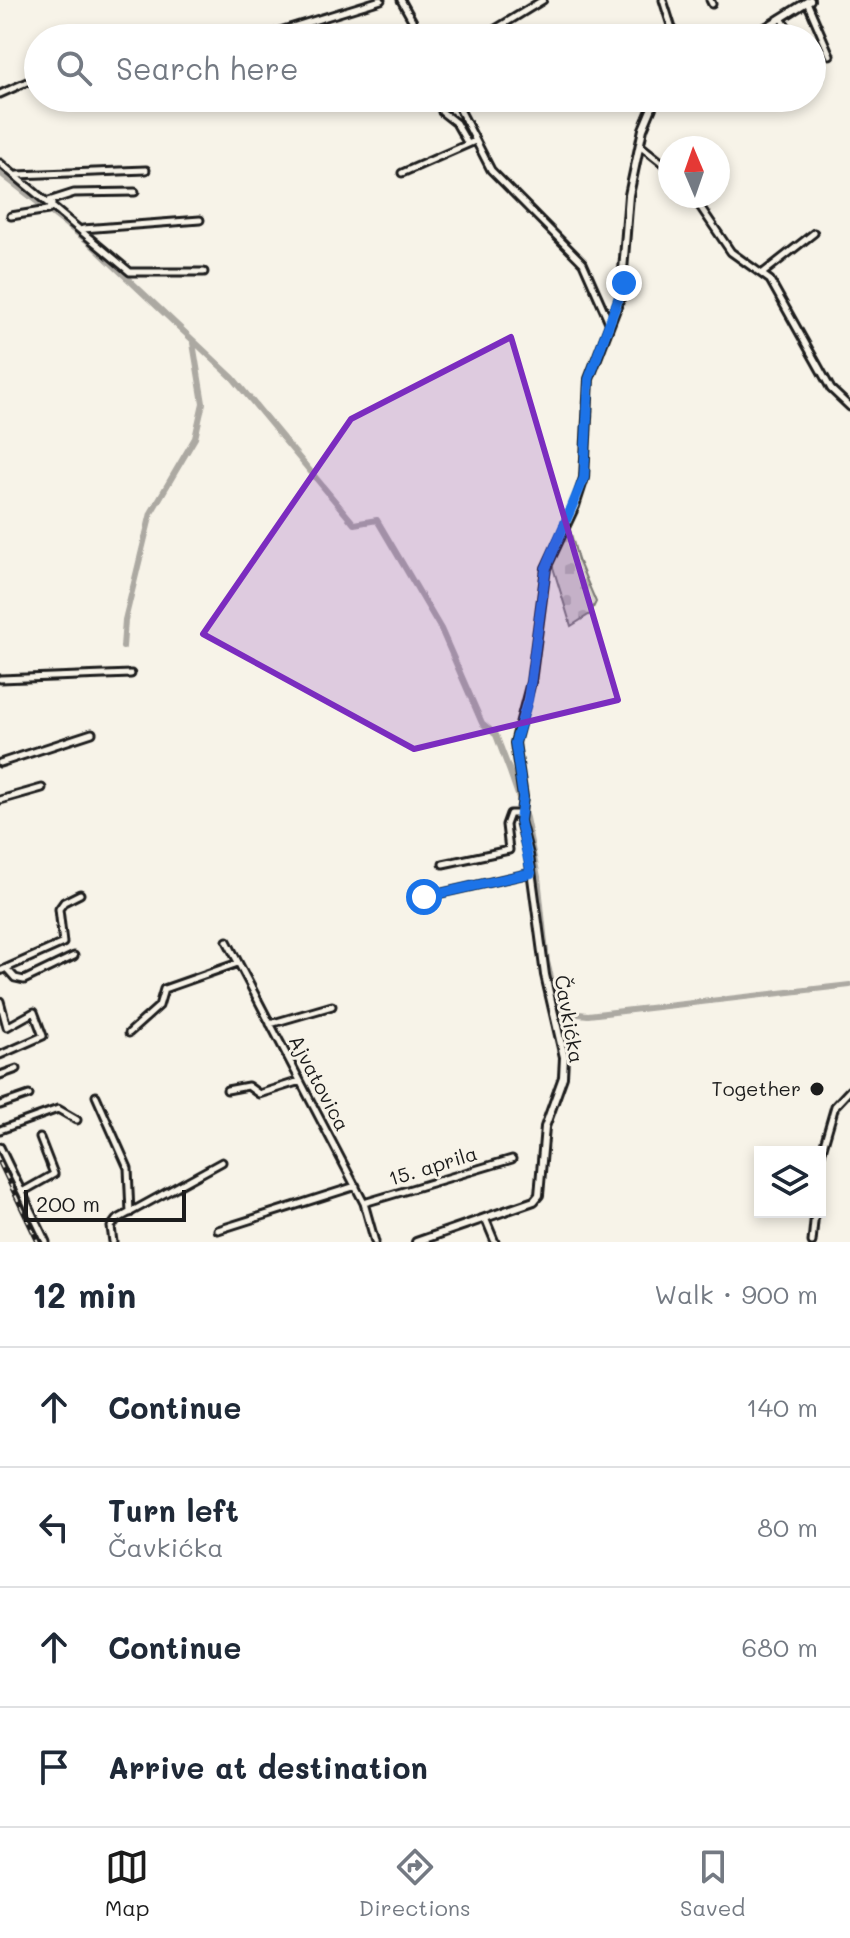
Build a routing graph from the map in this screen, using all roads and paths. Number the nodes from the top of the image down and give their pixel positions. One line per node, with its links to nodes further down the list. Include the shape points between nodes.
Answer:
1 (381, 0): 7 (street)
2 (401, 0): 8 (street)
3 (543, 0): 9 (street)
4 (663, 0): 10 (street)
5 (809, 1): 6 (street); 13 (street)
6 (781, 18): 11 (street); 12 (street)
7 (303, 24)
8 (414, 24)
9 (504, 24)
10 (671, 24)
11 (771, 24)
12 (785, 24)
13 (818, 24)
14 (826, 45): 15 (street)
15 (830, 55)
16 (24, 83): 17 (street)
17 (0, 94)
18 (442, 112): 21 (street)
19 (460, 112): 21 (street)
20 (649, 112): 22 (street)
21 (472, 143): 26 (street); 37 (street, via 506,187 583,263)
22 (641, 146): 23 (street); 37 (street, via 625,219 624,283)
23 (658, 159)
24 (0, 163): 27 (street)
25 (146, 170): 27 (street)
26 (402, 173)
27 (17, 175): 29 (street)
28 (135, 192): 29 (street, via 74,193)
29 (50, 205): 31 (street); 33 (street)
30 (701, 208): 36 (street, via 731,252)
31 (11, 216)
32 (200, 220): 33 (street)
33 (83, 229): 35 (street, via 127,271)
34 (814, 233): 36 (street)
35 (204, 272)
36 (763, 273): 38 (street, via 831,389)
37 (609, 322): 45 (street, via 589,379 584,478 543,582 531,682 515,743)
38 (850, 407)
39 (131, 674): 40 (street)
40 (0, 679)
41 (92, 733): 42 (street)
42 (0, 763)
43 (42, 788): 44 (street)
44 (0, 800)
45 (520, 812): 46 (street, via 510,814 506,822 509,850); 47 (street, Čavkićka)
46 (443, 864)
47 (531, 873): 49 (street); 78 (street, Čavkićka, via 563,1077 545,1127 537,1198)
48 (80, 894): 53 (street, via 60,906 63,943)
49 (424, 897)
50 (227, 941): 52 (street, Ajvatovica)
51 (74, 956): 53 (street, via 24,980)
52 (238, 963): 56 (street, Ajvatovica); 57 (street, via 164,989 159,1006)
53 (3, 970)
54 (0, 1001): 58 (street, via 7,1027 34,1012 42,1033 40,1040)
55 (332, 1006): 56 (street)
56 (270, 1024): 61 (street, Ajvatovica)
57 (129, 1033)
58 (0, 1055)
59 (17, 1069): 60 (street)
60 (0, 1075)
61 (300, 1081): 62 (street, via 259,1094 248,1086); 74 (street, Ajvatovica)
62 (227, 1090)
63 (850, 1090): 70 (street, via 835,1106)
64 (29, 1095): 66 (street)
65 (96, 1096): 77 (street, via 128,1168)
66 (0, 1105)
67 (77, 1120): 68 (street, via 58,1109)
68 (0, 1130)
69 (40, 1138): 75 (street, via 54,1174)
70 (823, 1146)
71 (0, 1147): 75 (street)
72 (512, 1159): 76 (street, 15. aprila)
73 (222, 1162): 77 (street)
74 (356, 1186): 76 (street, Ajvatovica); 80 (street)
75 (22, 1192): 82 (street)
76 (364, 1203): 84 (street, Ajvatovica)
77 (130, 1213): 83 (street, via 113,1223)
78 (485, 1218): 85 (street, Čavkićka); 86 (street)
79 (814, 1218): 81 (street)
80 (218, 1230)
81 (812, 1241)
82 (46, 1242)
83 (113, 1242)
84 (375, 1242)
85 (416, 1242)
86 (495, 1242)

